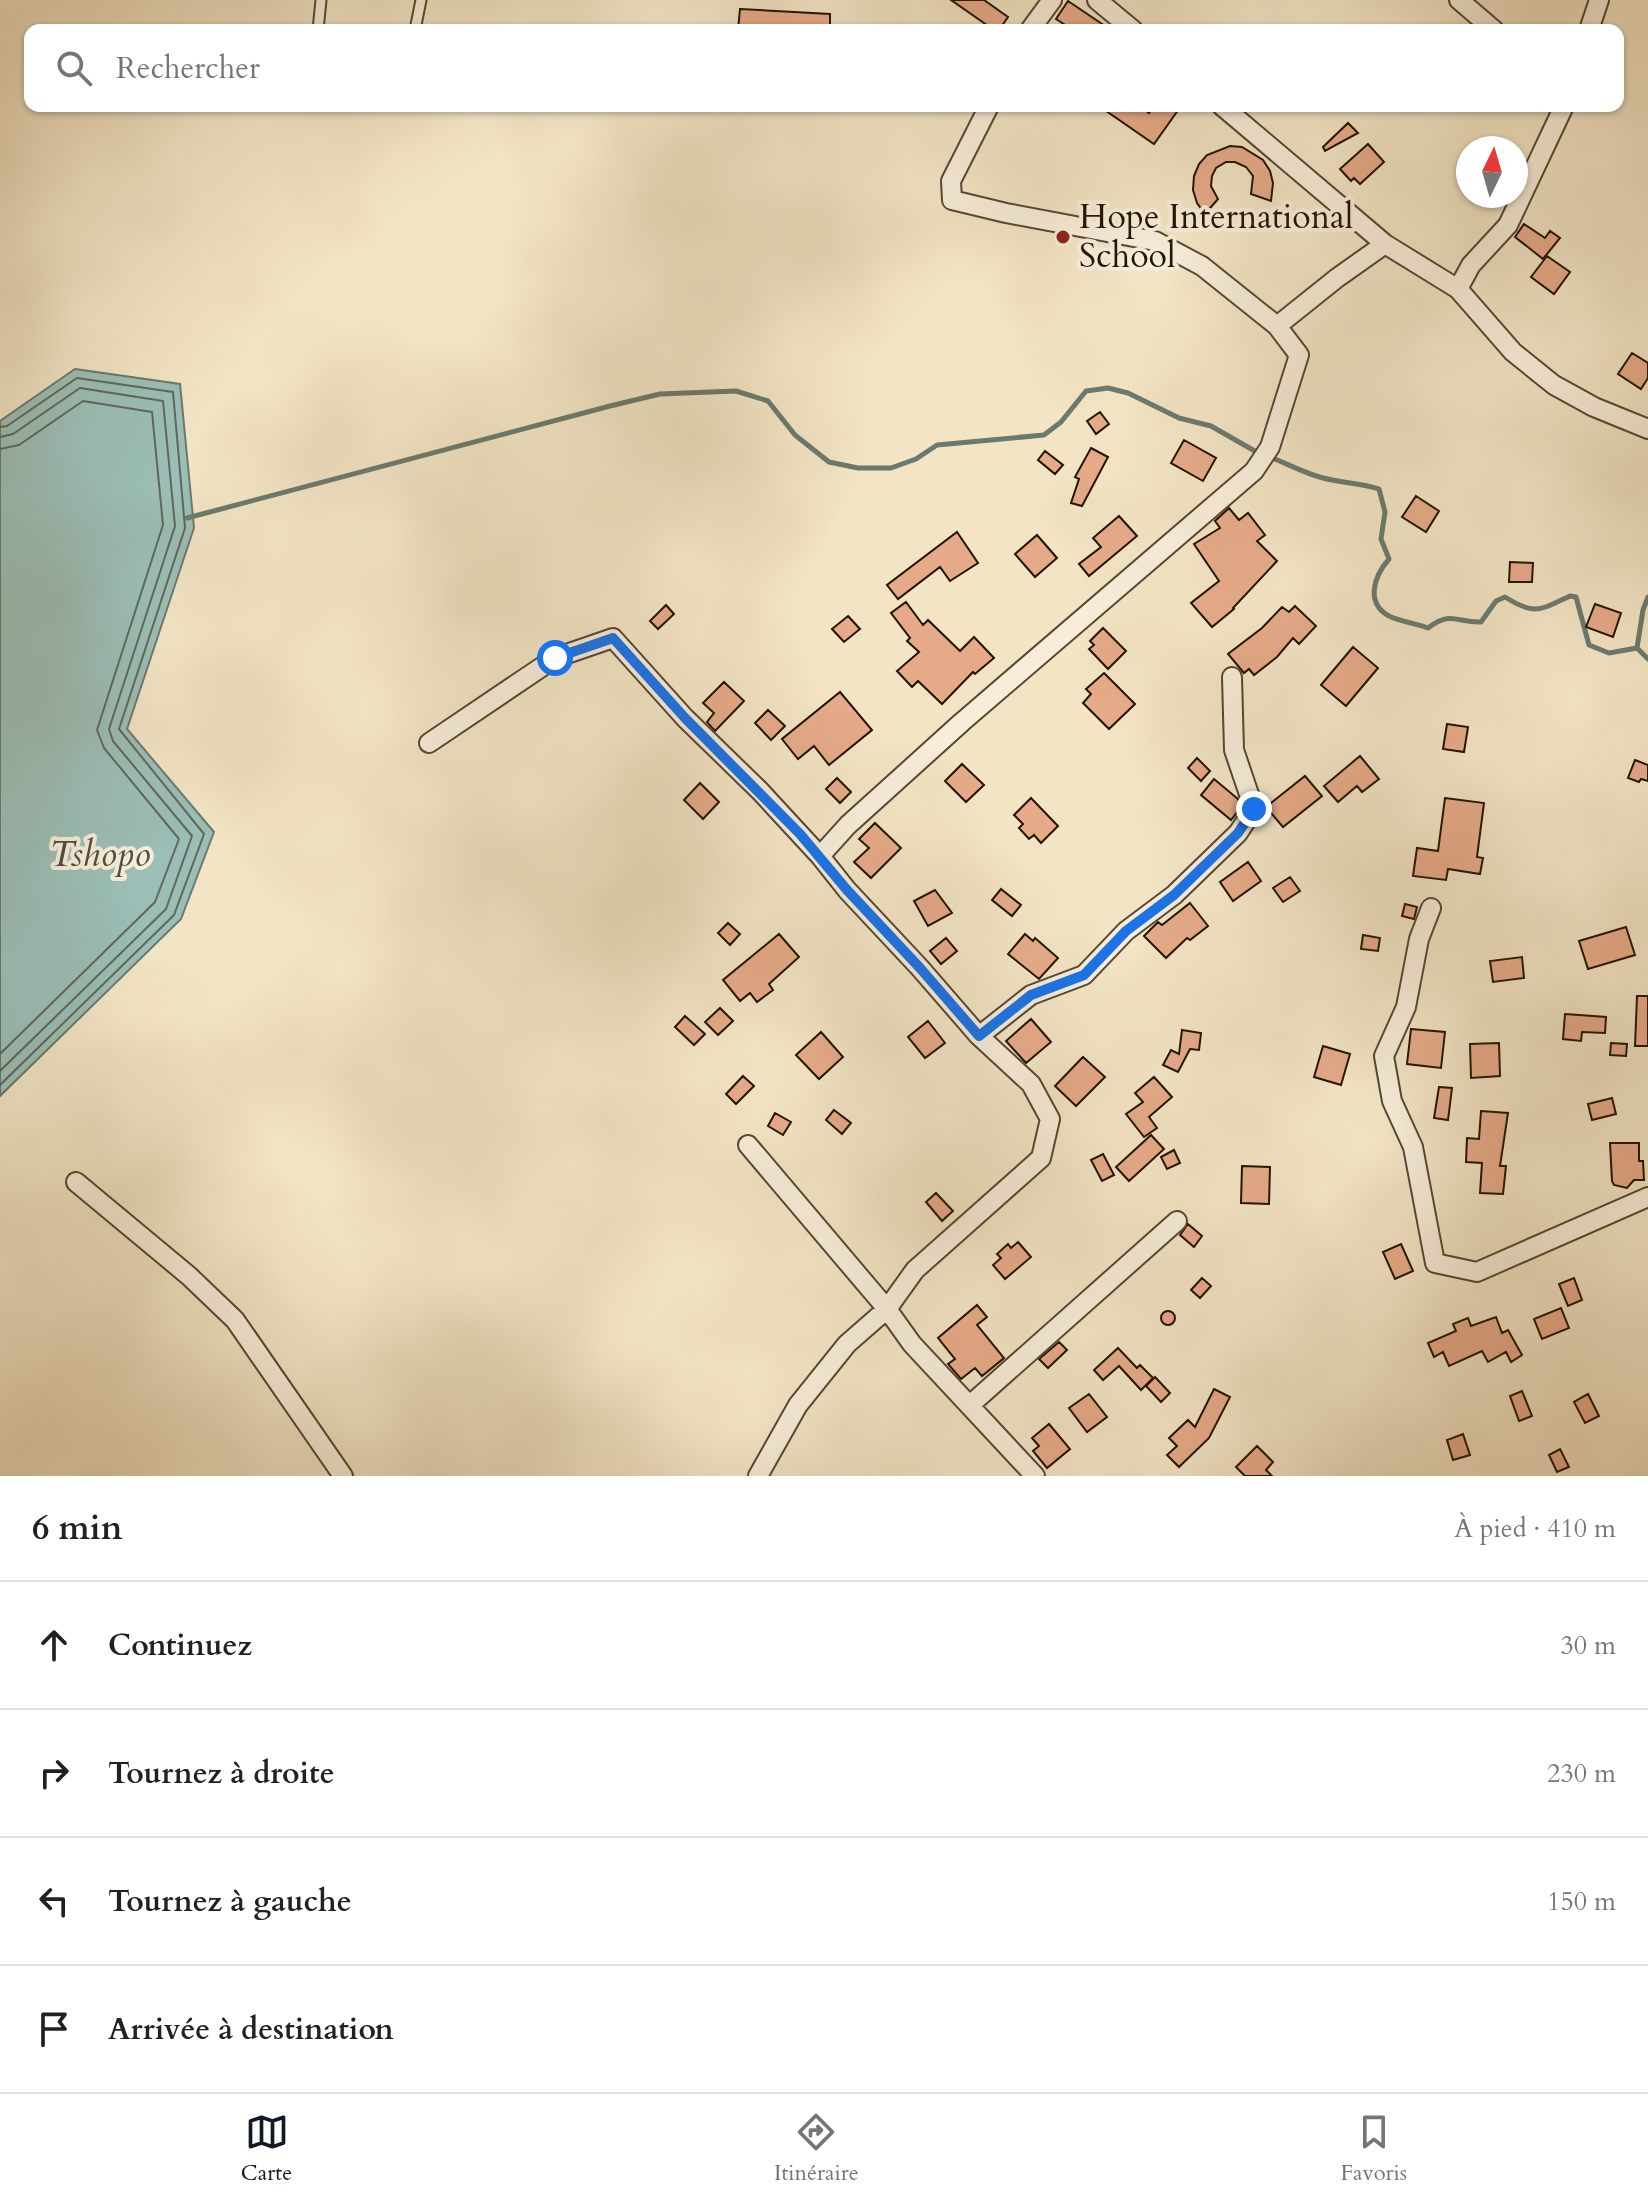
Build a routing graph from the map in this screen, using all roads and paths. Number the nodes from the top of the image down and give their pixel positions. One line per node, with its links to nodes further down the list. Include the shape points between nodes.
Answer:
1 (321, 0): 7 (lane)
2 (421, 0): 8 (lane)
3 (1052, 0): 9 (street)
4 (1097, 0): 10 (street)
5 (1459, 0): 11 (street)
6 (1599, 0): 12 (street)
7 (319, 24)
8 (416, 24)
9 (1034, 24)
10 (1126, 24)
11 (1487, 24)
12 (1591, 24)
13 (986, 112): 18 (street, via 951,181 952,200 1155,241 1202,266)
14 (1229, 112): 16 (street)
15 (1561, 112): 17 (street, via 1508,225 1471,265)
16 (1385, 244): 17 (street); 18 (street)
17 (1458, 289): 19 (street, via 1513,352 1554,385)
18 (1277, 326): 22 (street, via 1299,355 1270,447 1254,471 951,732)
19 (1648, 429)
20 (1232, 677): 24 (street, via 1234,750 1254,809 1238,833 1084,975 1031,995)
21 (429, 743): 22 (street, via 555,658 613,638)
22 (820, 856): 24 (street)
23 (1431, 908): 27 (street, via 1419,939 1406,1007 1384,1056 1392,1101 1413,1147 1435,1263 1477,1272)
24 (979, 1036): 29 (street, via 1031,1084 1050,1119 1041,1158 915,1270)
25 (748, 1145): 29 (street)
26 (76, 1182): 31 (street, via 235,1320)
27 (1648, 1197)
28 (1177, 1221): 30 (street)
29 (887, 1309): 30 (street); 32 (street, via 847,1344 798,1405)
30 (970, 1405): 33 (street)
31 (343, 1476)
32 (758, 1476)
33 (1035, 1476)

